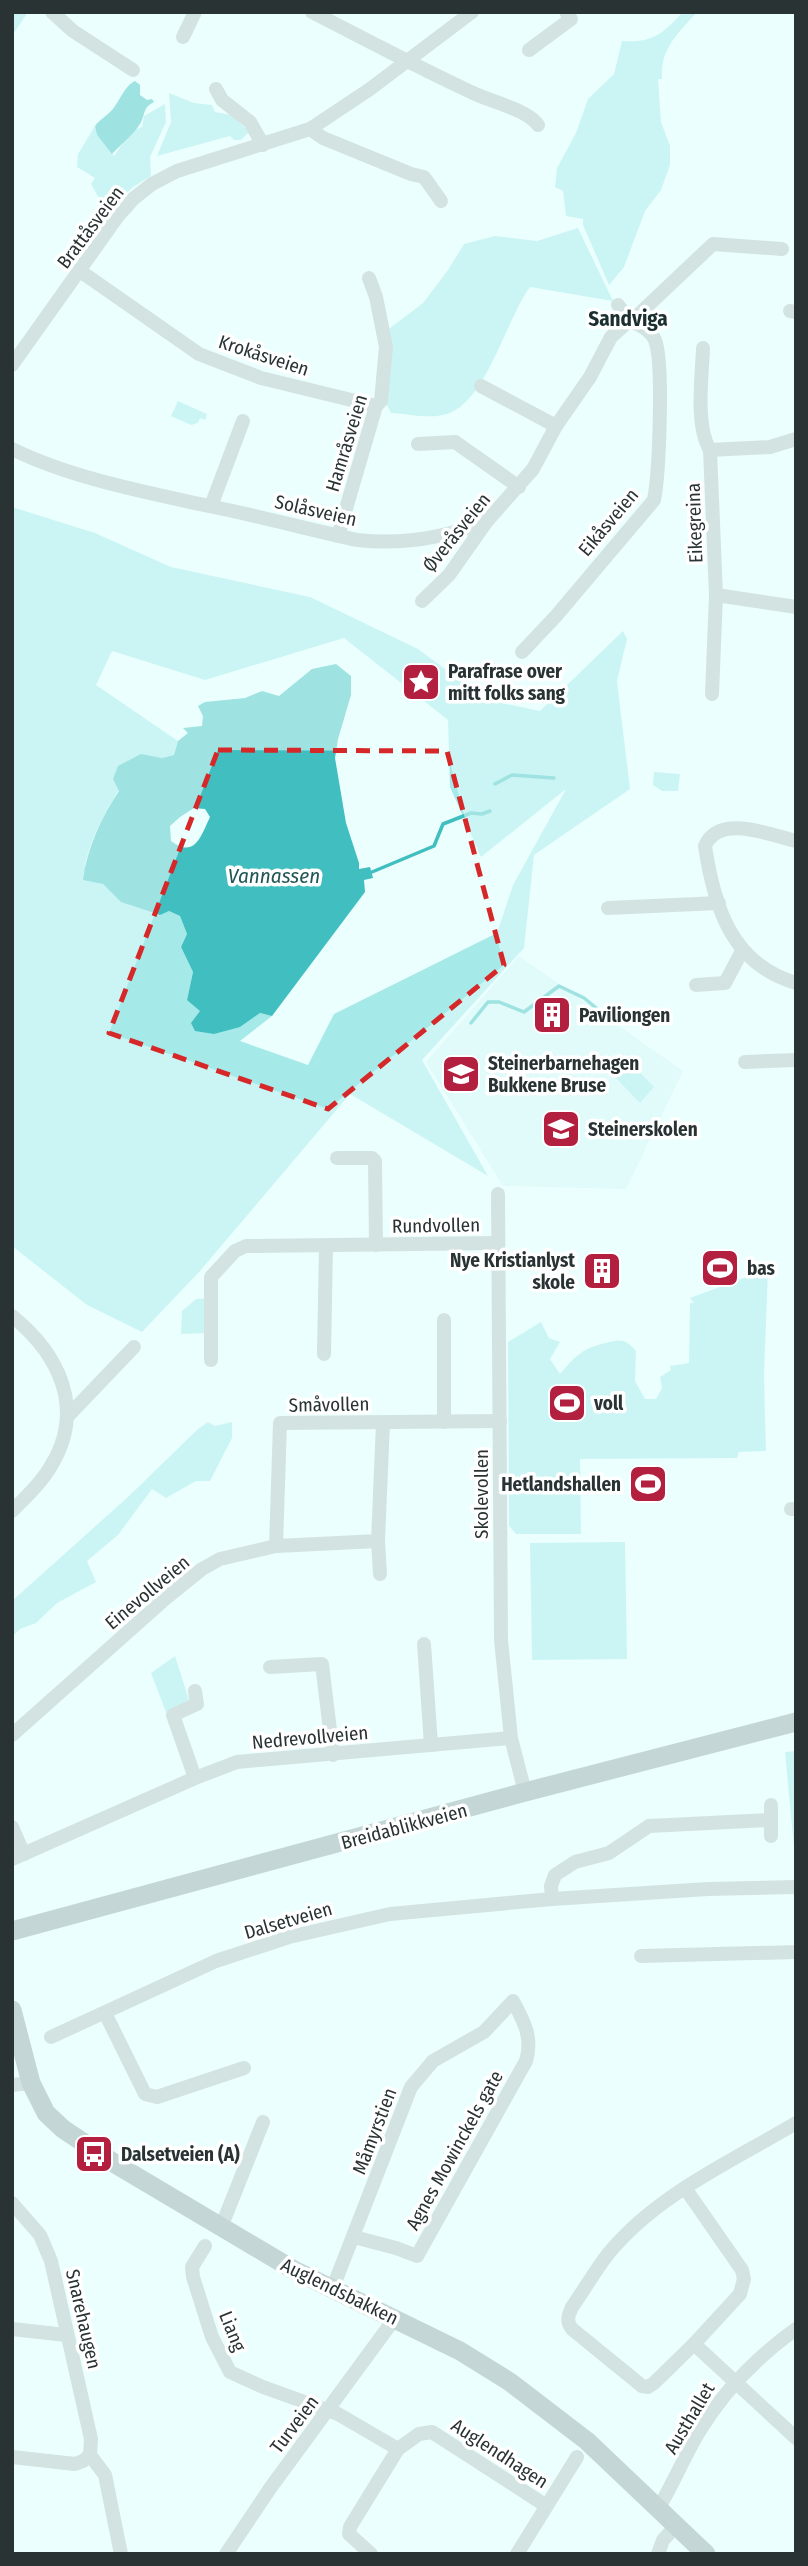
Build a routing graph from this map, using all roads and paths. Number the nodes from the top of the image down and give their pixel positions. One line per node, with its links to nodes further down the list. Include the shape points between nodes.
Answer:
1 (52, 12): 9 (street)
2 (195, 12): 6 (street)
3 (312, 12): 8 (street)
4 (472, 12): 8 (street, Brattåsveien)
5 (566, 12): 7 (street, via 571,19)
6 (184, 37)
7 (529, 50)
8 (408, 60): 11 (street); 12 (street, Brattåsveien)
9 (133, 70)
10 (216, 89): 13 (street, via 222,100 250,122)
11 (538, 125)
12 (310, 128): 13 (street, Brattåsveien); 14 (street, via 323,138 424,177)
13 (263, 145): 16 (street, Brattåsveien, via 177,171 152,184 118,216)
14 (441, 201)
15 (782, 249): 19 (street, Øveråsveien, via 713,244)
16 (80, 271): 21 (street, Brattåsveien); 23 (street, Krokåsveien, via 199,354 261,378)
17 (369, 278): 23 (street, Hamråsveien, via 387,347 381,401)
18 (618, 305): 19 (street)
19 (630, 320): 25 (street, Øveråsveien, via 611,337); 39 (street, Eikåsveien, via 648,330 656,342 659,429 654,500)
20 (703, 348): 29 (street, Eikegreina, via 702,424)
21 (12, 365)
22 (481, 386): 25 (street)
23 (376, 406): 34 (street, Hamråsveien)
24 (243, 421): 31 (street)
25 (556, 426): 30 (street, Øveråsveien)
26 (796, 439): 29 (street, via 770,447)
27 (418, 444): 30 (street, Øveråsveien, via 455,442)
28 (12, 449): 31 (street, Solåsveien, via 50,465)
29 (710, 450): 36 (street, Eikegreina)
30 (519, 487): 32 (street, Øveråsveien)
31 (211, 506): 34 (street, Solåsveien)
32 (487, 521): 33 (street, Solåsveien); 35 (street, Øveråsveien)
33 (455, 533): 34 (street, Solåsveien, via 402,542); 35 (street)
34 (338, 536)
35 (464, 556): 37 (street, Øveråsveien)
36 (716, 595): 38 (street); 40 (street, Eikegreina)
37 (422, 601)
38 (796, 607)
39 (522, 652)
40 (712, 694)
41 (796, 841): 42 (street, via 729,828 708,839 706,855)
42 (719, 903): 43 (street); 44 (street)
43 (608, 908)
44 (742, 951): 45 (street, via 768,972); 46 (street, via 725,983)
45 (796, 983)
46 (696, 985)
47 (796, 1060): 48 (street)
48 (745, 1062)
49 (337, 1158): 52 (street, Rundvollen, via 375,1161)
50 (498, 1194): 51 (street, Skolevollen)
51 (497, 1243): 52 (street, Rundvollen); 61 (street, Skolevollen)
52 (376, 1245): 53 (street, Rundvollen)
53 (326, 1247): 57 (street); 58 (street, Rundvollen, via 246,1246 224,1261 211,1278)
54 (12, 1316): 59 (street, via 37,1338 54,1364)
55 (444, 1320): 60 (street)
56 (134, 1347): 59 (street)
57 (324, 1354)
58 (211, 1360)
59 (68, 1416): 63 (street, via 53,1464)
60 (444, 1422): 61 (street, Småvollen); 62 (street, Småvollen)
61 (500, 1422): 72 (street, Skolevollen, via 501,1640)
62 (383, 1423): 64 (street); 65 (street, Småvollen, via 280,1423)
63 (12, 1511)
64 (378, 1541): 65 (street, Einevollveien); 66 (street)
65 (276, 1546): 71 (street, Einevollveien, via 230,1556 202,1569)
66 (380, 1574)
67 (424, 1644): 73 (street)
68 (270, 1667): 74 (street, via 322,1664)
69 (195, 1691): 75 (street, via 197,1704 173,1715)
70 (796, 1722): 76 (street, Breidablikkveien)
71 (12, 1735)
72 (511, 1738): 73 (street, Nedrevollveien); 76 (street, Skolevollen)
73 (430, 1745): 74 (street, Nedrevollveien)
74 (333, 1755): 75 (street, Nedrevollveien, via 237,1762)
75 (195, 1778): 79 (street, Nedrevollveien)
76 (526, 1792): 82 (street, Breidablikkveien)
77 (12, 1827): 79 (street)
78 (771, 1836): 81 (street, via 771,1812 649,1826 608,1853 575,1862 555,1875)
79 (18, 1856)
80 (796, 1887): 81 (street, Dalsetveien)
81 (552, 1899): 87 (street, Dalsetveien, via 390,1914 289,1937 216,1961)
82 (12, 1931)
83 (796, 1952): 84 (street)
84 (641, 1956)
85 (513, 2001): 96 (street, Måmyrstien, via 484,2032 433,2061 411,2087); 96 (street, Agnes Mowinckels gate, via 530,2041 526,2061 417,2256)
86 (12, 2010): 90 (street, Auglendsbakken)
87 (106, 2013): 88 (street, Dalsetveien); 89 (street, via 149,2096)
88 (51, 2037)
89 (244, 2068)
90 (22, 2084): 95 (street, Auglendsbakken, via 63,2129)
91 (263, 2122): 95 (street)
92 (796, 2123): 93 (street)
93 (685, 2188): 103 (street, via 744,2278 740,2294); 103 (street, via 609,2254 572,2307 567,2323 599,2353 648,2387)
94 (12, 2203): 102 (street, Snarehaugen, via 40,2235 51,2261)
95 (220, 2226): 98 (street, Auglendsbakken)
96 (354, 2237): 98 (street, Måmyrstien)
97 (205, 2246): 105 (street, Liang, via 192,2267 193,2277 212,2337 230,2372)
98 (332, 2290): 99 (street, Auglendsbakken)
99 (395, 2318): 105 (street, Turveien); 112 (street, Auglendsbakken, via 460,2351 521,2390 587,2441)
100 (12, 2329): 102 (street)
101 (796, 2329): 104 (street, Austhallet)
102 (66, 2335): 108 (street, Snarehaugen, via 91,2439)
103 (694, 2344): 104 (street)
104 (736, 2382): 106 (street); 112 (street, Austhallet, via 698,2434)
105 (329, 2409): 107 (street); 115 (street, Turveien)
106 (796, 2438)
107 (398, 2449): 111 (street, Auglendhagen, via 419,2434 432,2432); 116 (street, Auglendhagen, via 350,2527 351,2538)
108 (90, 2455): 110 (street, via 75,2464); 114 (street, Snarehaugen, via 105,2474)
109 (577, 2456): 111 (street)
110 (12, 2457)
111 (545, 2505): 117 (street)
112 (658, 2509): 113 (street, Auglendsbakken)
113 (677, 2526): 118 (street, via 663,2540); 119 (street, Auglendsbakken)
114 (121, 2554)
115 (226, 2554)
116 (371, 2554)
117 (517, 2554)
118 (658, 2554)
119 (706, 2554)

